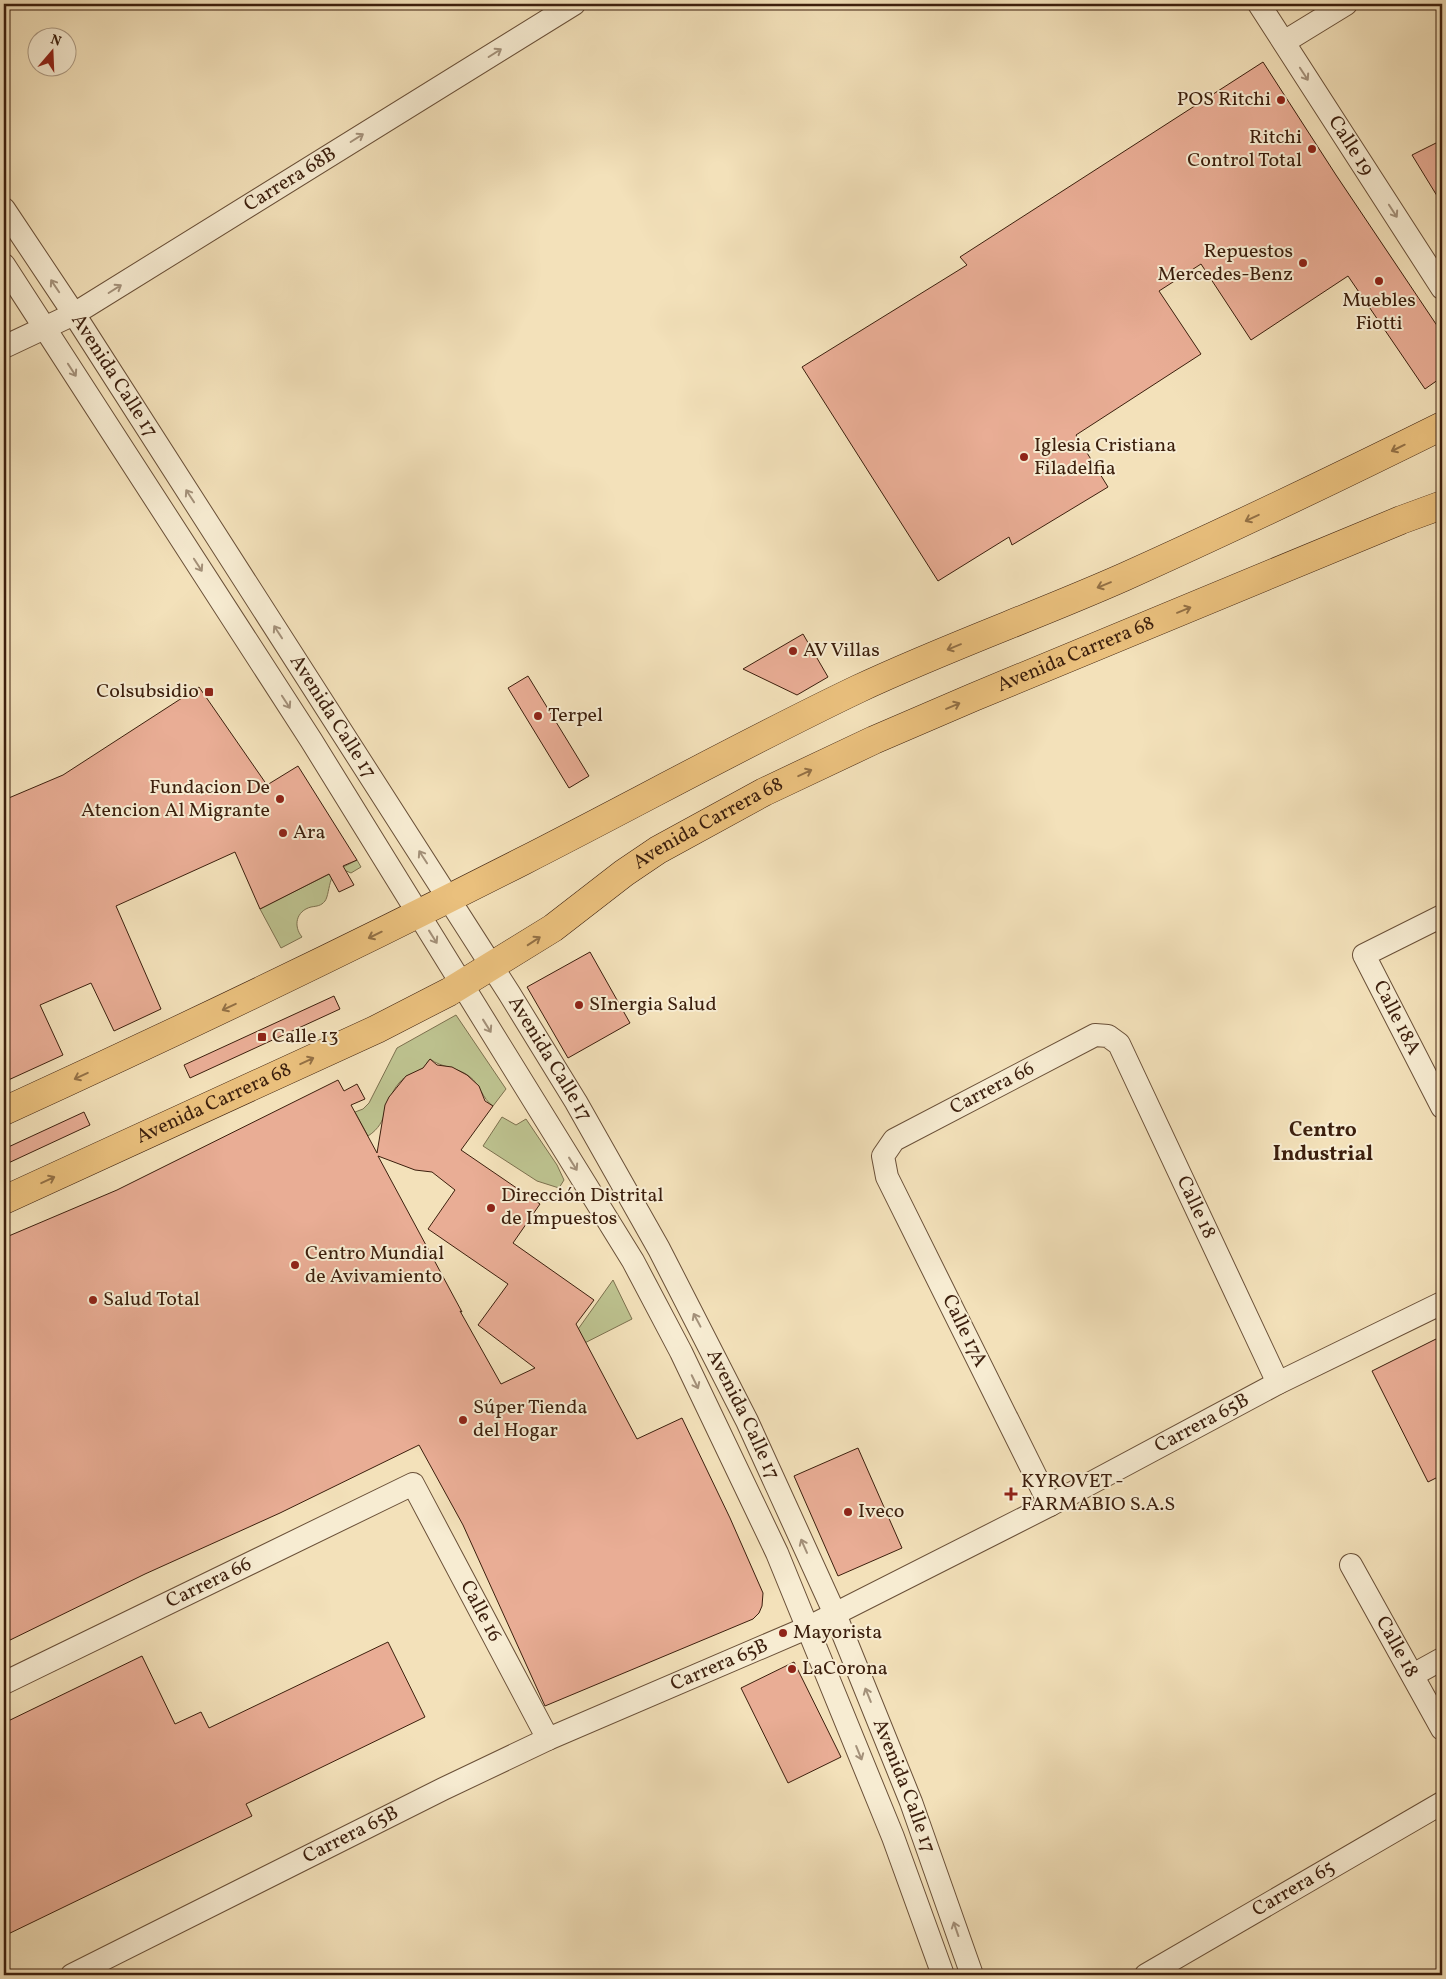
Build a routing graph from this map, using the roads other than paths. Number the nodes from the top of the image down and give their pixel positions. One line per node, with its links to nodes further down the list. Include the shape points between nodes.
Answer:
1 (574, 4): 8 (street, Carrera 68B, one-way to 1)
2 (1259, 4): 4 (street, Calle 19)
3 (1346, 4): 4 (street)
4 (1284, 42): 7 (street, Calle 19, one-way to 7)
5 (4, 209): 8 (street, Avenida Calle 17, one-way to 5)
6 (4, 265): 9 (street, Avenida Calle 17)
7 (1442, 288)
8 (74, 314): 9 (street, Carrera 68B); 13 (street, Avenida Calle 17, one-way to 8)
9 (45, 329): 10 (street, Carrera 68B); 14 (street, Avenida Calle 17, one-way to 14, via 311,740)
10 (4, 347)
11 (1442, 426): 13 (main road, one-way to 13, via 1121,578 859,689)
12 (1442, 505): 16 (main road, Avenida Carrera 68, one-way to 12, via 554,928 658,850 764,792 974,697)
13 (449, 898): 14 (main road); 16 (street, Avenida Calle 17)
14 (418, 914): 17 (street, Avenida Calle 17, one-way to 17); 20 (main road, one-way to 20, via 250,997)
15 (1442, 916): 19 (street, Calle 18A, via 1364,955)
16 (492, 966): 17 (main road, Avenida Carrera 68); 23 (street, Avenida Calle 17, via 576,1102)
17 (462, 984): 22 (main road, Avenida Carrera 68, one-way to 17, via 377,1028); 24 (street, Avenida Calle 17, one-way to 24)
18 (1108, 1036): 21 (street, Carrera 66, via 1094,1035 894,1140); 26 (street, Calle 18, via 1119,1044)
19 (1442, 1107)
20 (4, 1111)
21 (883, 1156): 28 (street, Calle 17A, via 887,1177)
22 (4, 1200)
23 (659, 1249): 24 (street); 30 (street, Avenida Calle 17, one-way to 23, via 747,1421)
24 (633, 1261): 31 (street, Avenida Calle 17, one-way to 31, via 777,1552)
25 (1442, 1303): 26 (street, Carrera 65B)
26 (1278, 1383): 28 (street, Carrera 65B)
27 (413, 1484): 34 (street, Carrera 66); 36 (street, Calle 16)
28 (1050, 1505): 30 (street, Carrera 65B)
29 (1351, 1565): 33 (street, Calle 18)
30 (835, 1614): 31 (street, Carrera 65B); 40 (street, Avenida Calle 17, one-way to 30, via 911,1802)
31 (809, 1627): 36 (street, Carrera 65B); 39 (street, Avenida Calle 17, one-way to 39, via 893,1837)
32 (1442, 1659): 33 (street)
33 (1413, 1675): 35 (street, Calle 18)
34 (4, 1683)
35 (1442, 1730)
36 (548, 1739): 38 (street, Carrera 65B)
37 (1442, 1803): 41 (street, Carrera 65)
38 (72, 1975)
39 (943, 1975)
40 (972, 1975)
41 (1146, 1975)

